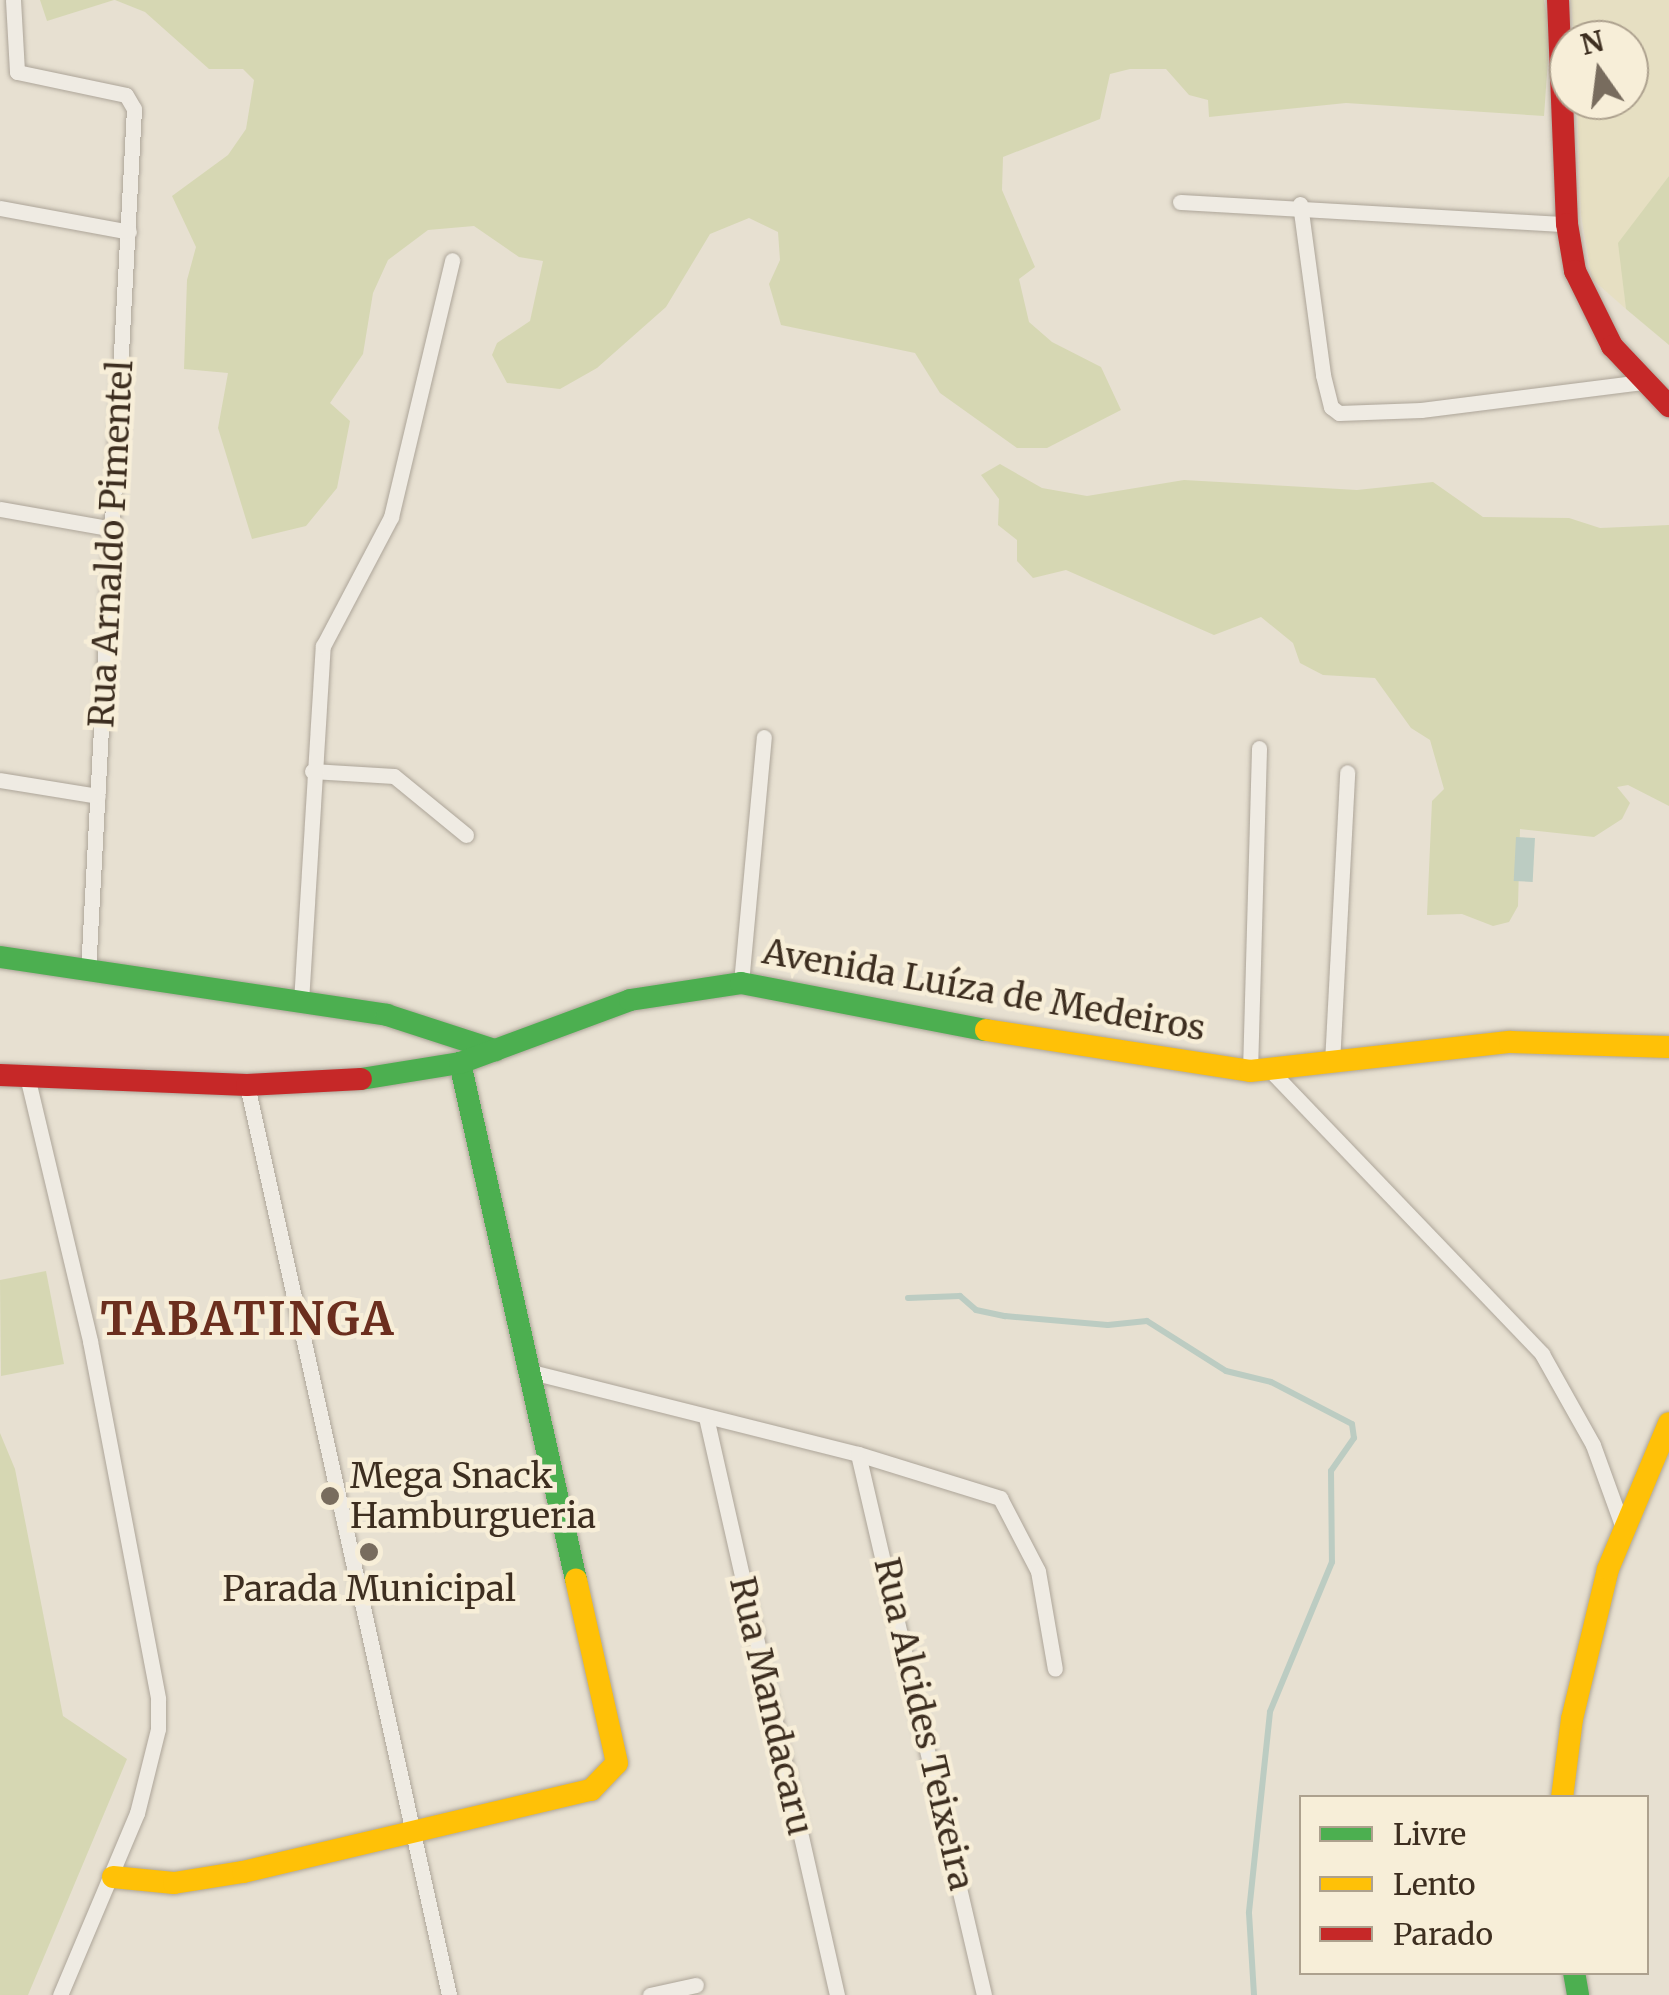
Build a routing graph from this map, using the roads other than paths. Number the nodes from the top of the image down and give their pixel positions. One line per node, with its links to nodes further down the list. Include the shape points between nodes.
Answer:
1 (14, 0): 7 (street, Rua Arnaldo Pimentel, via 17,72 126,96 135,116)
2 (1558, 0): 6 (street)
3 (1180, 202): 4 (street)
4 (1300, 204): 6 (street); 9 (street, via 1323,375 1330,407 1340,413 1421,410)
5 (0, 208): 7 (street)
6 (1567, 224): 9 (street, via 1590,312)
7 (129, 232): 12 (street, Rua Arnaldo Pimentel)
8 (452, 260): 15 (street, via 391,518 322,646)
9 (1642, 382): 10 (street)
10 (1669, 406)
11 (0, 510): 12 (street)
12 (108, 528): 18 (street, Rua Arnaldo Pimentel)
13 (764, 737): 22 (street)
14 (1259, 748): 28 (street)
15 (312, 771): 19 (street, via 394,776); 23 (street)
16 (1347, 772): 26 (street)
17 (0, 780): 18 (street)
18 (98, 796): 21 (street, Rua Arnaldo Pimentel)
19 (466, 836)
20 (0, 957): 21 (street)
21 (88, 972): 23 (street)
22 (740, 983): 25 (street, Avenida Luíza de Medeiros, via 630,1000); 28 (street, Avenida Luíza de Medeiros, via 1027,1038)
23 (301, 1002): 25 (street, via 387,1015)
24 (1669, 1047): 26 (street, Avenida Luíza de Medeiros, via 1510,1042)
25 (495, 1050): 27 (street, Avenida Luíza de Medeiros)
26 (1332, 1062): 28 (street, Avenida Luíza de Medeiros)
27 (460, 1063): 31 (street, Avenida Luíza de Medeiros, via 389,1078); 32 (street)
28 (1260, 1071): 36 (street, via 1542,1354 1593,1445)
29 (0, 1075): 30 (street, Avenida Luíza de Medeiros)
30 (27, 1076): 31 (street, Avenida Luíza de Medeiros); 40 (street, via 90,1341 154,1659 158,1729 151,1768)
31 (247, 1085): 39 (street)
32 (532, 1372): 33 (street); 39 (street, via 619,1751 612,1774 592,1790)
33 (706, 1417): 35 (street); 45 (street, Rua Mandacaru)
34 (1669, 1422): 36 (street)
35 (858, 1454): 37 (street, via 1000,1498 1038,1572); 46 (street, Rua Alcides Teixeira)
36 (1622, 1524): 38 (street, via 1588,1643)
37 (1055, 1670)
38 (1563, 1795)
39 (414, 1830): 40 (street, via 205,1879 144,1884); 43 (street)
40 (113, 1877): 42 (street)
41 (696, 1985): 44 (street)
42 (60, 1995)
43 (449, 1995)
44 (650, 1995)
45 (837, 1995)
46 (984, 1995)

